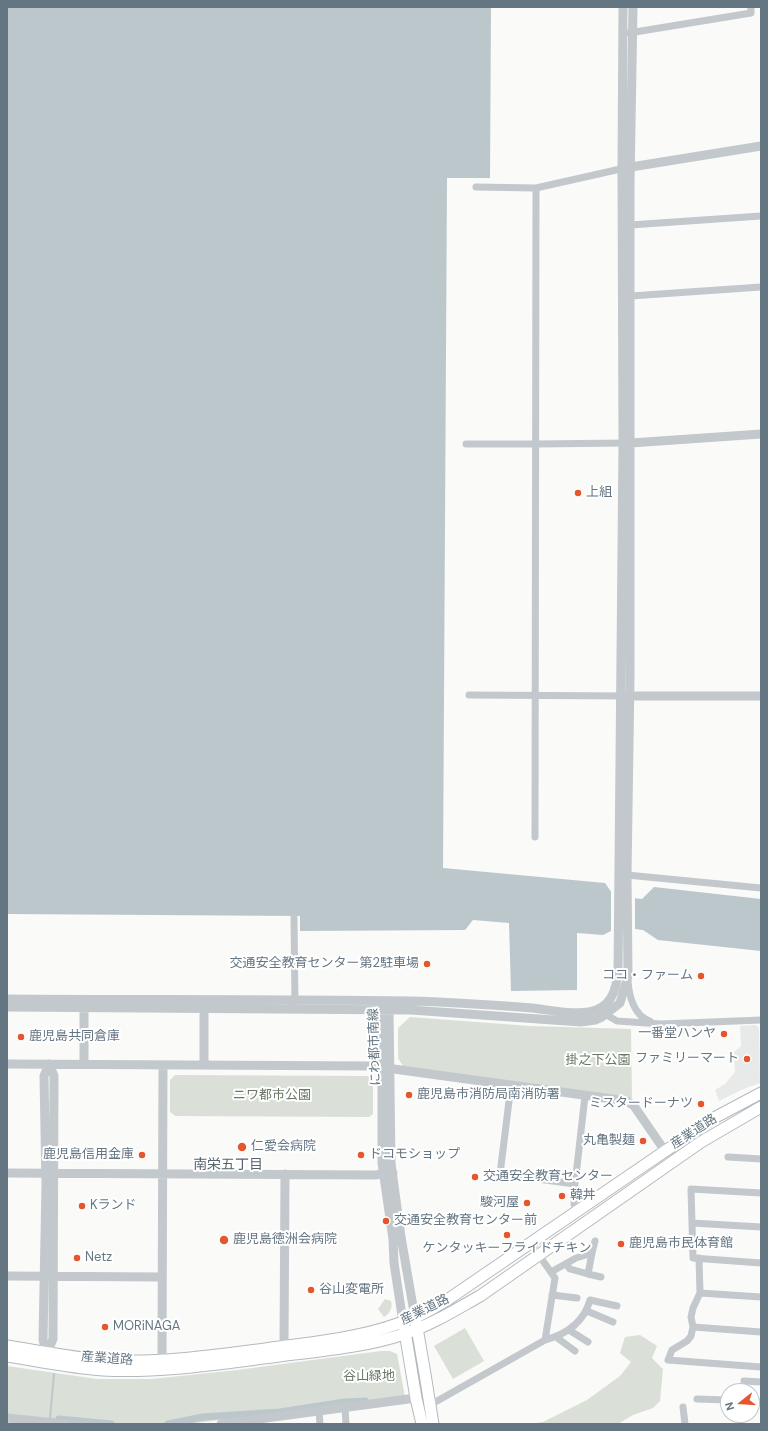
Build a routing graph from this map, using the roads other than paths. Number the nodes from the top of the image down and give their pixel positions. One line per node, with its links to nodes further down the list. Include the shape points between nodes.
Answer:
1 (623, 7): 5 (street)
2 (632, 7): 4 (street)
3 (751, 7): 4 (street, via 751,13)
4 (632, 32): 5 (street); 7 (street)
5 (623, 34): 7 (street)
6 (761, 146): 7 (street)
7 (626, 168): 9 (street); 11 (street); 15 (street)
8 (476, 187): 9 (street)
9 (536, 188): 17 (street)
10 (761, 216): 11 (street)
11 (630, 225): 13 (street)
12 (761, 287): 13 (street)
13 (631, 296): 15 (street)
14 (761, 434): 15 (street)
15 (627, 443): 17 (street); 20 (street)
16 (466, 444): 17 (street)
17 (535, 444): 19 (street)
18 (469, 695): 19 (street)
19 (535, 696): 20 (street); 22 (street)
20 (625, 696): 21 (street); 23 (street); 24 (street)
21 (761, 696)
22 (535, 837)
23 (627, 875): 24 (street); 25 (street)
24 (623, 887): 27 (street)
25 (761, 888)
26 (294, 918): 32 (street)
27 (623, 936): 28 (street); 35 (street, via 617,985)
28 (628, 976): 35 (street, via 620,1003); 37 (street, via 628,989 636,1010 643,1018)
29 (7, 999): 30 (street)
30 (84, 1003): 31 (street); 34 (street); 40 (street)
31 (204, 1004): 32 (street); 42 (street)
32 (295, 1004): 33 (street)
33 (386, 1007): 35 (street, via 419,1002 580,1013); 43 (street, にわ都市南線)
34 (7, 1008)
35 (606, 1010): 37 (street, via 610,1017 617,1021)
36 (761, 1020): 37 (street)
37 (661, 1024)
38 (7, 1064): 39 (street)
39 (49, 1064): 40 (street); 52 (street, via 44,1076)
40 (84, 1064): 41 (street)
41 (163, 1065): 42 (street); 53 (street)
42 (204, 1065): 43 (street)
43 (386, 1068): 44 (street); 54 (street, にわ都市南線, via 390,1118)
44 (511, 1085): 46 (street); 56 (street, via 500,1174)
45 (761, 1093): 48 (main road, 産業道路, via 712,1119)
46 (585, 1096): 48 (street, via 631,1103); 56 (street)
47 (761, 1107): 64 (main road, 産業道路, via 701,1142)
48 (666, 1151): 58 (main road, 産業道路)
49 (728, 1157): 50 (street)
50 (761, 1159)
51 (7, 1173): 52 (street)
52 (50, 1173): 53 (street); 72 (street); 73 (street)
53 (163, 1173): 55 (street); 74 (street)
54 (388, 1173): 55 (street); 82 (street, にわ都市南線); 84 (street, にわ都市南線, via 394,1263)
55 (285, 1174): 91 (street)
56 (575, 1184): 58 (street, via 574,1204)
57 (761, 1193): 59 (street, via 691,1188)
58 (577, 1212): 62 (main road, 産業道路)
59 (692, 1223): 60 (street); 65 (street, via 693,1258)
60 (761, 1227)
61 (595, 1242): 63 (street)
62 (531, 1244): 64 (street); 82 (main road, 産業道路)
63 (592, 1253): 67 (street); 69 (street)
64 (538, 1254): 68 (street); 82 (main road, 産業道路, via 480,1296 443,1317)
65 (699, 1258): 66 (street); 75 (street)
66 (761, 1262)
67 (566, 1264): 68 (street); 69 (street, via 570,1269)
68 (551, 1272): 76 (street, via 555,1278)
69 (588, 1274): 71 (street)
70 (7, 1276): 72 (street)
71 (601, 1276)
72 (44, 1277): 73 (street); 94 (street, via 43,1340)
73 (54, 1277): 74 (street); 94 (street, via 53,1339)
74 (162, 1277): 95 (street)
75 (700, 1293): 78 (street); 83 (street, via 691,1317)
76 (552, 1295): 77 (street); 88 (street)
77 (577, 1298)
78 (761, 1298)
79 (618, 1306): 80 (street, via 590,1300)
80 (587, 1311): 81 (street); 85 (street)
81 (613, 1322)
82 (416, 1323): 84 (main road, 産業道路); 102 (main road)
83 (693, 1327): 86 (street); 96 (street, via 691,1336 672,1350 668,1360)
84 (404, 1328): 91 (main road, 産業道路); 94 (main road, 産業道路, via 373,1342 341,1348 139,1371 102,1370); 99 (main road)
85 (569, 1330): 87 (street); 89 (street)
86 (761, 1332)
87 (556, 1338): 88 (street); 92 (street)
88 (545, 1340): 102 (street)
89 (588, 1342)
90 (7, 1346): 94 (main road, 産業道路)
91 (284, 1346): 95 (main road, 産業道路)
92 (575, 1351)
93 (7, 1356): 94 (main road, 産業道路)
94 (47, 1357): 95 (main road, 産業道路)
95 (162, 1361)
96 (761, 1367)
97 (744, 1381): 98 (street)
98 (761, 1382)
99 (416, 1398): 104 (street); 106 (main road)
100 (697, 1399): 101 (street)
101 (720, 1400)
102 (430, 1405): 115 (main road); 116 (main road)
103 (683, 1407): 117 (street)
104 (345, 1408): 105 (street); 112 (street)
105 (319, 1411): 108 (street); 111 (street)
106 (419, 1413): 113 (main road); 114 (main road)
107 (7, 1418): 109 (street)
108 (237, 1423): 110 (street)
109 (66, 1424)
110 (221, 1424)
111 (320, 1424)
112 (346, 1424)
113 (418, 1424)
114 (422, 1424)
115 (433, 1424)
116 (436, 1424)
117 (685, 1424)

